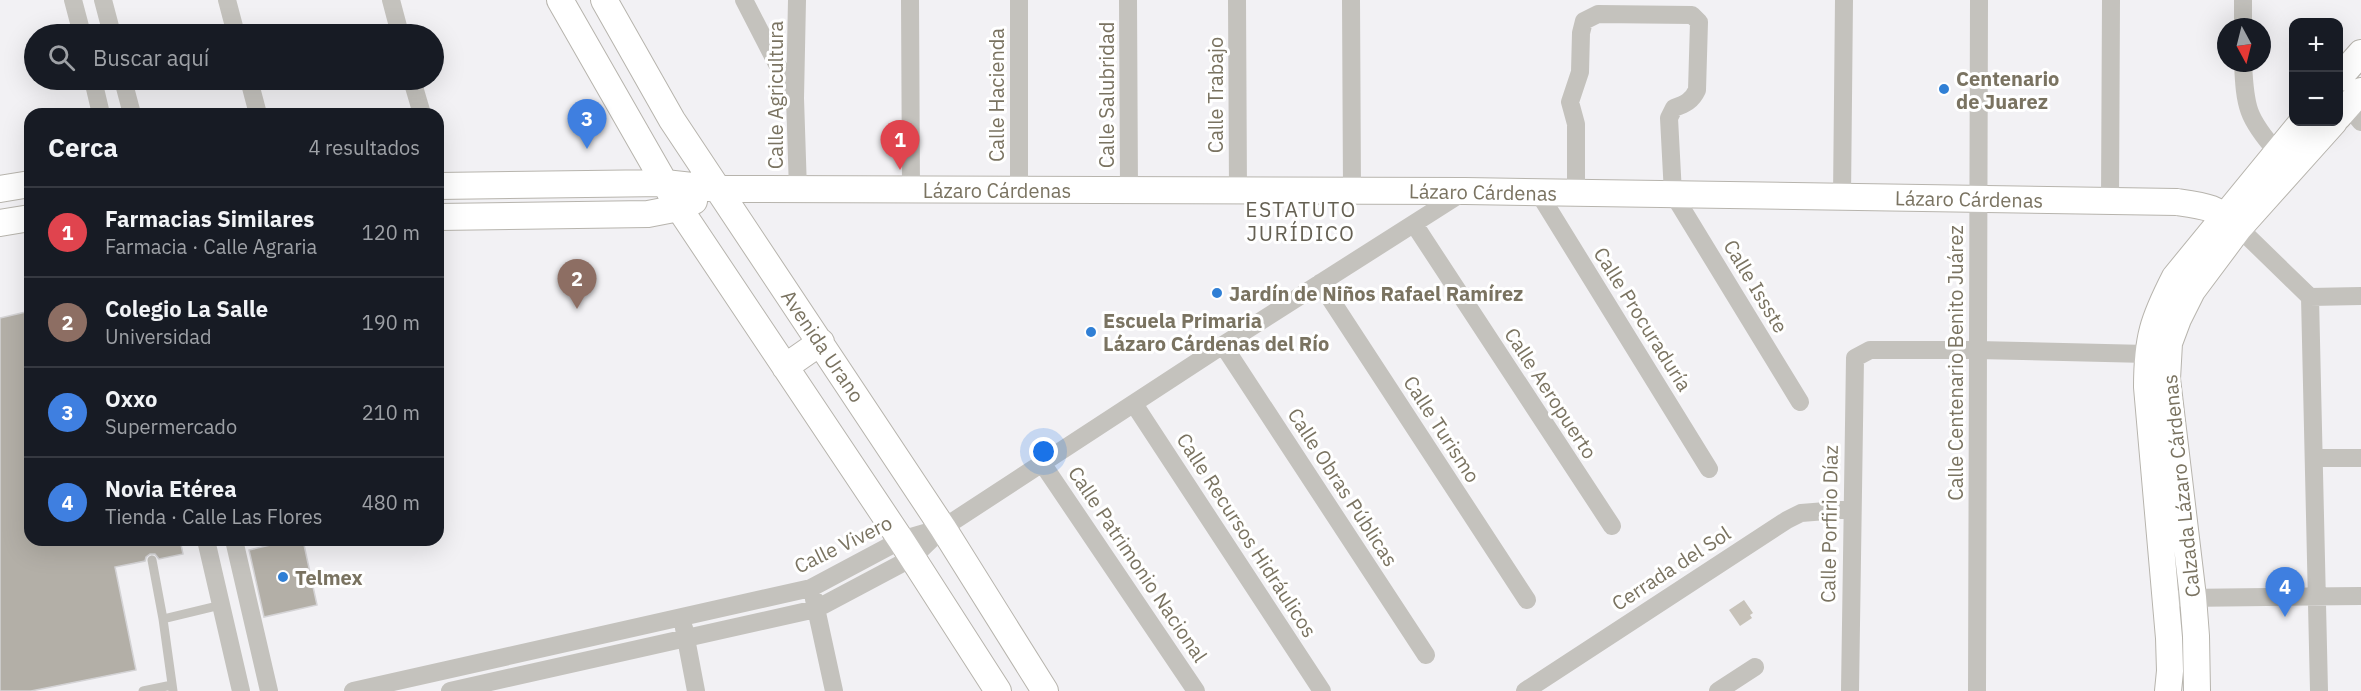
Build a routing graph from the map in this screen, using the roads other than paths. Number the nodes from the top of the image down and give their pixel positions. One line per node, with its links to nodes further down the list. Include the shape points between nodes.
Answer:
1 (73, 0): 19 (street)
2 (103, 0): 20 (street)
3 (227, 0): 21 (street)
4 (391, 0): 22 (street)
5 (560, 0): 39 (street)
6 (604, 0): 42 (street, Avenida Urano, via 672,120)
7 (744, 0): 30 (street)
8 (797, 0): 30 (street, Calle Agricultura)
9 (910, 0): 44 (street)
10 (1019, 0): 45 (street, Calle Hacienda)
11 (1128, 0): 46 (street, Calle Salubridad)
12 (1237, 0): 47 (street, Calle Trabajo)
13 (1351, 0): 48 (street)
14 (1844, 0): 53 (street)
15 (1979, 0): 54 (street, Calle Centenario Benito Juárez)
16 (2111, 0): 55 (street)
17 (2243, 0): 18 (street)
18 (2243, 18)
19 (79, 24)
20 (109, 24)
21 (233, 24)
22 (397, 24)
23 (2361, 53): 25 (street)
24 (2243, 72): 37 (street, via 2245,101 2258,130)
25 (2343, 73)
26 (95, 90): 31 (street)
27 (126, 90): 32 (street)
28 (252, 90): 33 (street)
29 (415, 90): 34 (street)
30 (795, 98): 43 (street, Calle Agricultura)
31 (100, 108)
32 (130, 108)
33 (256, 108)
34 (420, 108)
35 (2349, 111): 59 (street, Calzada Lázaro Cárdenas)
36 (2299, 126): 37 (street, Calzada Lázaro Cárdenas)
37 (2277, 152): 59 (street, Calzada Lázaro Cárdenas)
38 (444, 182): 39 (street, Lázaro Cárdenas)
39 (665, 183): 42 (street, Lázaro Cárdenas); 56 (street)
40 (24, 185): 41 (street)
41 (0, 189)
42 (719, 189): 43 (street, Lázaro Cárdenas); 56 (street); 65 (street, Avenida Urano)
43 (798, 190): 44 (street, Lázaro Cárdenas)
44 (911, 190): 45 (street, Lázaro Cárdenas)
45 (1019, 190): 46 (street, Lázaro Cárdenas)
46 (1129, 190): 47 (street, Lázaro Cárdenas)
47 (1238, 191): 48 (street, Lázaro Cárdenas)
48 (1352, 191): 49 (street, Lázaro Cárdenas)
49 (1465, 191): 50 (street, Lázaro Cárdenas); 61 (street, Calle Vivero)
50 (1538, 192): 51 (street, Lázaro Cárdenas); 75 (street, Calle Procuraduría)
51 (1576, 193): 52 (street, Lázaro Cárdenas); 52 (street, via 1576,124 1570,102 1580,72 1584,21 1598,14 1692,15 1699,22 1697,90 1694,98 1674,108 1669,117)
52 (1673, 194): 53 (street, Lázaro Cárdenas); 70 (street, Calle Issste)
53 (1842, 197): 54 (street, Lázaro Cárdenas)
54 (1978, 199): 55 (street, Lázaro Cárdenas); 67 (street, Calle Centenario Benito Juárez)
55 (2110, 201): 59 (street, Lázaro Cárdenas, via 2204,206)
56 (679, 208): 57 (street, via 648,214); 69 (street)
57 (444, 217)
58 (24, 219): 60 (street)
59 (2232, 221): 64 (street); 68 (street, Calzada Lázaro Cárdenas, via 2175,277 2153,324); 86 (street, Calzada Lázaro Cárdenas, via 2192,291 2169,343 2168,379)
60 (0, 223)
61 (1414, 224): 62 (street, Calle Vivero); 77 (street, Calle Aeropuerto)
62 (1320, 283): 66 (street, Calle Vivero); 88 (street, Calle Turismo)
63 (2361, 296): 64 (street)
64 (2310, 297): 72 (street)
65 (821, 342): 69 (street); 78 (street, Avenida Urano)
66 (1223, 345): 71 (street, Calle Vivero); 95 (street, Calle Obras Públicas)
67 (1977, 350): 68 (street); 76 (street, Calle Porfirio Díaz, via 1870,350 1855,358); 115 (street, Calle Centenario Benito Juárez)
68 (2147, 354): 87 (street, Calzada Lázaro Cárdenas)
69 (785, 367): 81 (street)
70 (1800, 402)
71 (1134, 404): 74 (street, Calle Vivero); 111 (street, Calle Recursos Hidráulicos)
72 (2314, 458): 73 (street); 84 (street)
73 (2361, 458)
74 (1041, 463): 78 (street, Calle Vivero); 110 (street, Calle Patrimonio Nacional)
75 (1709, 470)
76 (1851, 509): 112 (street, Cerrada del Sol, via 1801,513 1787,520); 114 (street, Calle Porfirio Díaz)
77 (1612, 526)
78 (943, 528): 81 (street, Calle Vivero); 109 (street, Avenida Urano)
79 (207, 546): 89 (street)
80 (235, 546): 103 (street)
81 (907, 549): 83 (street, Calle Vivero); 90 (street, Calle Vivero); 108 (street)
82 (152, 560): 92 (lane)
83 (811, 588): 90 (street); 91 (street, Calle Vivero)
84 (2317, 596): 85 (street); 86 (street); 118 (street)
85 (2361, 596)
86 (2193, 597): 87 (street); 117 (street, Calzada Lázaro Cárdenas)
87 (2165, 599): 116 (street, Calzada Lázaro Cárdenas)
88 (1527, 600)
89 (221, 605): 92 (lane); 102 (street)
90 (816, 609): 93 (street, Calle Vivero); 107 (street)
91 (682, 617): 93 (street); 94 (street, Calle Vivero)
92 (163, 619): 100 (lane)
93 (686, 638): 97 (street, Calle Vivero); 106 (street)
94 (559, 645): 96 (street, Calle Vivero); 97 (street)
95 (1426, 655)
96 (479, 663): 99 (street); 104 (street, Calle Vivero)
97 (565, 665): 99 (street, Calle Vivero)
98 (1755, 667): 113 (street)
99 (483, 683): 105 (street, Calle Vivero)
100 (173, 688): 101 (lane)
101 (143, 691)
102 (242, 691)
103 (269, 691)
104 (353, 691)
105 (450, 691)
106 (696, 691)
107 (834, 691)
108 (998, 691)
109 (1044, 691)
110 (1196, 691)
111 (1322, 691)
112 (1525, 691)
113 (1718, 691)
114 (1850, 691)
115 (1977, 691)
116 (2168, 691)
117 (2197, 691)
118 (2319, 691)

